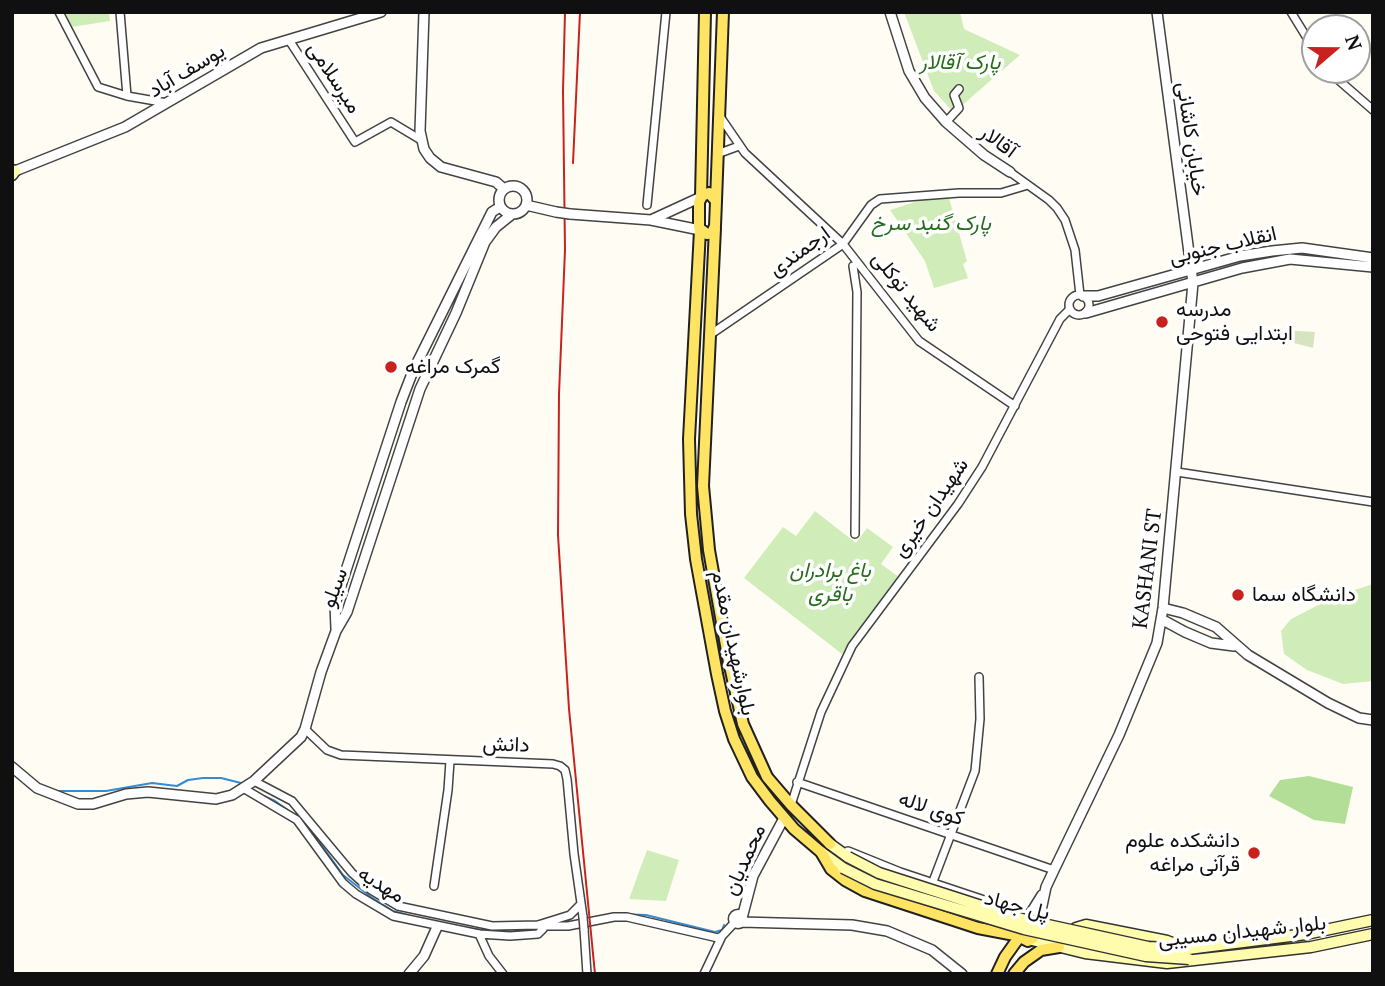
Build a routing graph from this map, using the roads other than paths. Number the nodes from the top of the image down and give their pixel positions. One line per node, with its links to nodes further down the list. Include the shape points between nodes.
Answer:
1 (59, 12): 15 (street, via 98,87)
2 (120, 12): 15 (street)
3 (381, 12): 12 (street, یوسف آباد)
4 (424, 12): 20 (street)
5 (666, 12): 30 (street)
6 (705, 12): 27 (main road, بلوارشهیدان مقدم)
7 (723, 12): 18 (main road, بلوارشهیدان مقدم)
8 (890, 12): 19 (street, آقالار, via 909,71)
9 (1157, 12): 43 (street, خیابان کاشانی)
10 (1292, 12): 11 (street)
11 (1301, 27)
12 (289, 40): 16 (street, یوسف آباد, via 261,48); 20 (street, میرسلامی, via 355,142 391,122)
13 (1343, 84): 17 (street)
14 (959, 89): 19 (street, via 954,95 959,108)
15 (127, 96): 16 (street)
16 (167, 103): 23 (street, یوسف آباد, via 125,127)
17 (1373, 110)
18 (719, 115): 21 (street, شهید توکلی); 22 (main road, بلوارشهیدان مقدم)
19 (946, 121): 24 (street, آقالار)
20 (421, 140): 26 (street, via 441,167 496,182)
21 (739, 146): 22 (street); 36 (street, شهید توکلی)
22 (717, 155): 28 (main road, بلوارشهیدان مقدم)
23 (13, 172)
24 (1010, 172): 25 (street, آقالار)
25 (1028, 185): 36 (street, ارجمندی, via 1001,193 880,199); 45 (street, آقالار, via 1065,220)
26 (504, 189): 29 (street, via 521,189); 31 (street, via 498,198)
27 (701, 197): 28 (main road, via 709,193); 33 (street); 35 (main road, بلوارشهیدان مقدم)
28 (716, 201): 34 (main road, بلوارشهیدان مقدم)
29 (526, 205): 32 (street); 33 (street, bridge, via 570,215)
30 (647, 205)
31 (500, 207): 32 (street); 39 (street, سیلو, via 492,212)
32 (511, 215): 39 (street, سیلو, via 491,234)
33 (651, 220): 35 (street)
34 (715, 228): 35 (main road, via 707,234); 48 (main road, بلوارشهیدان مقدم)
35 (700, 230): 67 (main road, بلوارشهیدان مقدم, via 689,439 694,545 728,721 752,778)
36 (843, 244): 48 (street, ارجمندی); 51 (street, شهید توکلی, via 919,341)
37 (1240, 256): 38 (street, انقلاب جنوبی, via 1302,248); 42 (street, via 1237,262); 43 (street, انقلاب جنوبی)
38 (1373, 258)
39 (472, 263): 49 (street, سیلو); 50 (street, سیلو, via 456,313)
40 (853, 266): 54 (street, via 857,292)
41 (1373, 267): 42 (street, انقلاب جنوبی, via 1290,259)
42 (1242, 268): 44 (street, انقلاب جنوبی)
43 (1191, 270): 44 (street, خیابان کاشانی); 45 (street, انقلاب جنوبی, via 1098,296)
44 (1193, 283): 47 (street, انقلاب جنوبی); 52 (street, KASHANI ST)
45 (1082, 296): 46 (street, via 1071,300); 47 (street, via 1089,303)
46 (1070, 309): 47 (street, via 1077,315); 51 (street, شهیدان خیری, via 1059,319)
47 (1086, 313)
48 (710, 331): 66 (main road, بلوارشهیدان مقدم, via 703,484 709,550 743,724 767,777)
49 (413, 371): 50 (street); 57 (street, سیلو, via 335,604)
50 (424, 379): 57 (street, سیلو, via 348,612)
51 (1014, 405): 64 (street, شهیدان خیری, via 958,504 852,646 821,712)
52 (1177, 472): 53 (street); 55 (street, KASHANI ST)
53 (1373, 502)
54 (855, 534)
55 (1163, 608): 56 (street, KASHANI ST); 58 (street, via 1216,628)
56 (1161, 619): 58 (street, via 1211,643); 71 (street, KASHANI ST, via 1157,643 1119,735)
57 (336, 631): 61 (street)
58 (1234, 646): 60 (street, via 1328,703)
59 (979, 677): 68 (street, via 975,771)
60 (1373, 720)
61 (305, 729): 62 (street, دانش, via 327,750 341,755); 65 (street)
62 (450, 761): 73 (street); 75 (street, دانش, via 553,764 565,771)
63 (12, 767): 65 (street, via 37,788 78,804 148,792 216,799)
64 (797, 782): 66 (street, شهیدان خیری); 68 (street, کوی لاله)
65 (246, 786): 76 (street, via 292,801 371,890 398,906); 82 (street, مهدیه, via 296,820 355,894 393,916)
66 (791, 805): 69 (main road, بلوارشهیدان مقدم)
67 (784, 818): 70 (main road, بلوارشهیدان مقدم); 78 (street, محمدیان, via 753,876)
68 (950, 834): 71 (street, کوی لاله); 72 (street)
69 (830, 844): 72 (street); 74 (main road, پل جهاد, bridge, via 879,873)
70 (821, 852): 80 (main road, بلوارشهیدان مقدم, via 831,869 865,891); 91 (main road, پل جهاد, bridge, via 875,884 1024,929 1146,956)
71 (1054, 870): 77 (street, KASHANI ST)
72 (932, 884): 74 (street)
73 (434, 886)
74 (970, 900): 77 (street); 80 (main road, via 973,913); 91 (main road, پل جهاد, bridge, via 1025,920)
75 (581, 904): 81 (street, via 570,915); 97 (street, دانش, bridge)
76 (440, 915): 81 (street, via 492,926); 82 (street)
77 (1034, 918): 87 (main road, via 1023,924); 88 (main road)
78 (738, 919): 86 (street); 99 (street, via 887,931 932,950)
79 (1373, 920): 91 (main road, بلوار شهیدان مسیبی)
80 (960, 922): 83 (main road, بلوارشهیدان مقدم)
81 (540, 925): 84 (street, مهدیه, via 543,931 538,934); 86 (street, via 568,926 627,917)
82 (437, 927): 84 (street, مهدیه); 95 (street, via 424,956)
83 (992, 932): 87 (main road, بلوارشهیدان مقدم); 94 (main road, via 1001,943)
84 (479, 934): 96 (street)
85 (1373, 934): 91 (main road, بلوار شهیدان مسیبی, via 1273,952)
86 (722, 936): 98 (street)
87 (1020, 936): 88 (main road, بلوارشهیدان مقدم); 92 (main road)
88 (1032, 940): 89 (main road, بلوار شهیدان مسیبی); 93 (main road)
89 (1059, 947): 90 (main road, بلوار شهیدان مسیبی); 93 (main road, via 1041,950)
90 (1085, 953): 91 (main road, بلوار شهیدان مسیبی, via 1167,963); 91 (main road, via 1075,948 1071,938 1076,928 1086,925 1167,941)
91 (1188, 954)
92 (1005, 957): 93 (main road, via 1016,957); 94 (main road)
93 (1014, 971)
94 (998, 972)
95 (409, 974)
96 (503, 974)
97 (587, 974)
98 (704, 974)
99 (962, 974)

